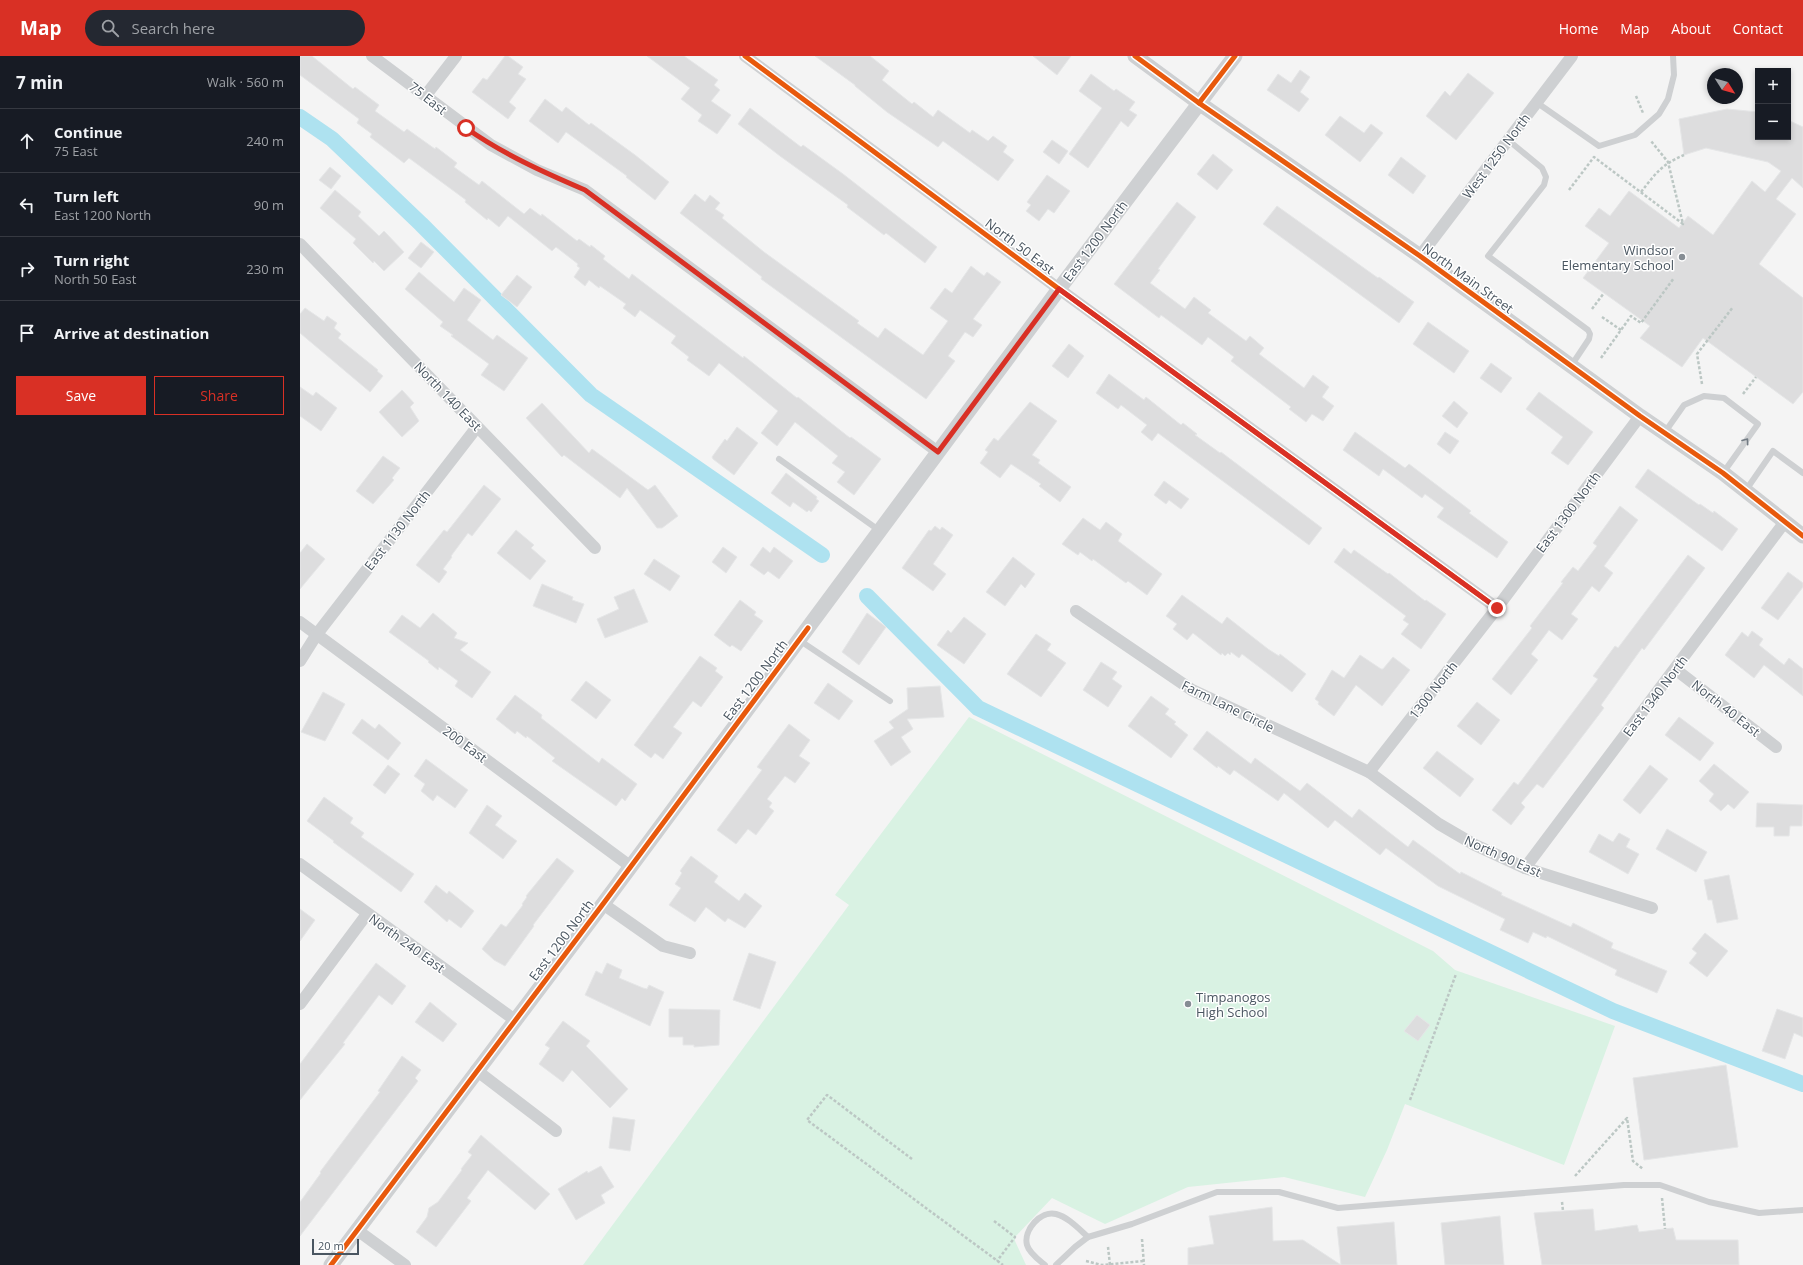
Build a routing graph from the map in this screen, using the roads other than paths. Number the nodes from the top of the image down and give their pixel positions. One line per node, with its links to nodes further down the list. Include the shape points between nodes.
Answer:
1 (372, 56): 8 (street, 75 East)
2 (456, 56): 8 (street)
3 (745, 56): 14 (street, North 50 East)
4 (1135, 56): 10 (street, North Main Street)
5 (1235, 56): 10 (street, East 1200 North)
6 (1572, 56): 9 (street, West 1250 North)
7 (1673, 56): 9 (lane, via 1674,75 1668,99 1659,114 1635,135 1598,146)
8 (426, 95): 19 (street, 75 East, via 491,145 537,170 585,190)
9 (1536, 102): 11 (street, West 1250 North)
10 (1199, 103): 13 (street, North Main Street); 14 (street, East 1200 North)
11 (1508, 140): 13 (street, West 1250 North); 15 (lane, via 1542,168 1546,177 1544,185 1488,256 1588,330 1589,339)
12 (300, 244): 17 (street, North 140 East)
13 (1420, 256): 15 (street, North Main Street)
14 (1059, 289): 19 (street, East 1200 North); 28 (street, North 50 East)
15 (1571, 366): 16 (street, North Main Street)
16 (1640, 416): 18 (street, North Main Street); 28 (street, East 1300 North)
17 (477, 427): 27 (street, North 140 East); 31 (street, East 1130 North)
18 (1664, 433): 21 (street, North Main Street); 21 (lane, one-way to 18, via 1758,424 1724,398 1704,396 1684,405)
19 (938, 452): 25 (street, East 1200 North)
20 (779, 459): 25 (lane)
21 (1723, 473): 23 (street, North Main Street)
22 (1803, 473): 23 (lane, via 1773,451)
23 (1745, 491): 24 (street, North Main Street)
24 (1784, 523): 26 (street, North Main Street); 34 (street, East 1340 North)
25 (880, 531): 32 (street, East 1200 North)
26 (1803, 536)
27 (595, 548)
28 (1497, 608): 37 (street, 1300 North)
29 (1076, 611): 37 (street, Farm Lane Circle, via 1192,690)
30 (300, 622): 31 (street, 200 East)
31 (317, 634): 33 (street, East 1130 North); 39 (street, 200 East)
32 (799, 640): 35 (lane); 39 (street, East 1200 North)
33 (300, 661)
34 (1675, 669): 36 (street, North 40 East); 40 (street, East 1340 North)
35 (890, 701)
36 (1776, 747)
37 (1369, 772): 40 (street, North 90 East, via 1439,824 1475,845)
38 (300, 864): 43 (street, North 240 East)
39 (630, 866): 41 (street, East 1200 North)
40 (1524, 868): 42 (street, North 90 East)
41 (603, 904): 44 (street, via 663,946); 46 (street, East 1200 North)
42 (1652, 908)
43 (367, 914): 45 (street); 46 (street, North 240 East)
44 (690, 953)
45 (300, 1004)
46 (514, 1020): 47 (street, East 1200 North)
47 (476, 1070): 48 (street); 50 (street, East 1200 North)
48 (556, 1131)
49 (1803, 1210): 51 (lane, via 1759,1213 1709,1202 1660,1185 1624,1185 1338,1208 1279,1192 1217,1192 1132,1224)
50 (357, 1230): 52 (street, East 1200 North); 53 (street)
51 (1088, 1237): 54 (lane, via 1066,1218 1046,1213 1034,1222 1027,1234 1026,1244); 55 (lane)
52 (331, 1265)
53 (405, 1265)
54 (1045, 1265)
55 (1056, 1265)

